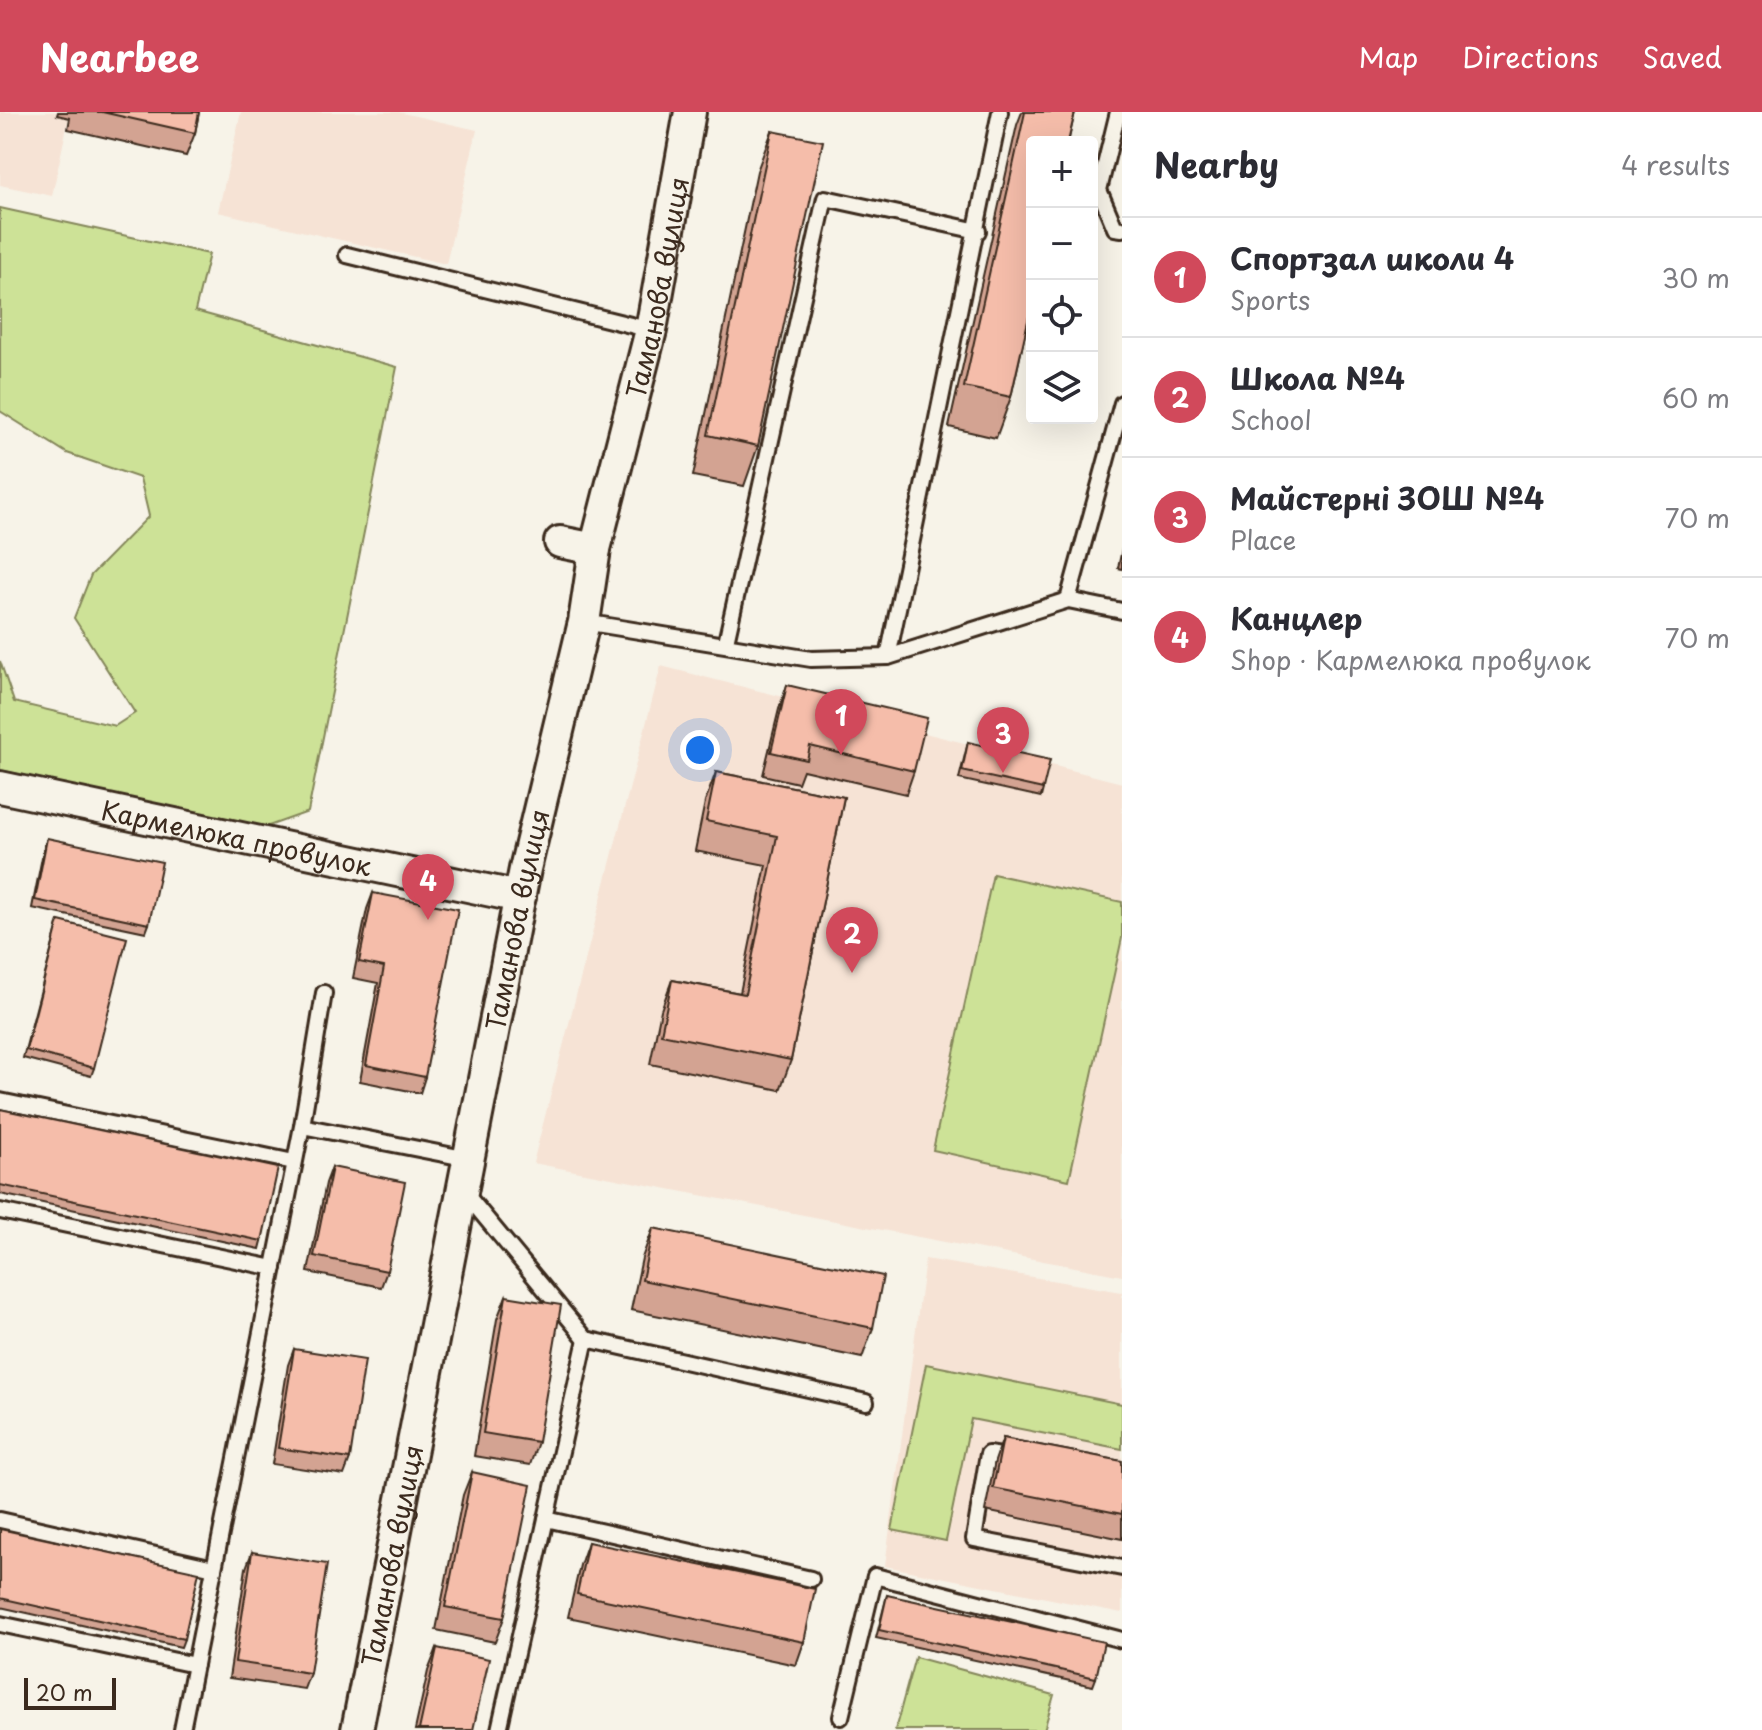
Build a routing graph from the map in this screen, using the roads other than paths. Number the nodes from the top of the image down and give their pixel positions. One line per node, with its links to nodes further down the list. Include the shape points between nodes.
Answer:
1 (690, 112): 7 (street, Таманова вулиця)
2 (1000, 112): 5 (lane)
3 (1118, 112): 4 (lane, via 1099,190 1115,228)
4 (1122, 229)
5 (978, 231): 14 (lane, via 825,198); 15 (lane)
6 (347, 255): 7 (lane)
7 (651, 330): 10 (street, Таманова вулиця)
8 (1122, 403): 11 (lane)
9 (560, 542): 10 (street)
10 (595, 549): 13 (street, Таманова вулиця)
11 (1068, 600): 12 (lane); 15 (lane)
12 (1122, 611)
13 (584, 622): 14 (lane); 17 (street, Таманова вулиця)
14 (726, 642): 15 (lane, via 811,659)
15 (888, 657)
16 (0, 787): 17 (street, Кармелюка провулок)
17 (520, 897): 21 (street, Таманова вулиця)
18 (324, 993): 20 (lane)
19 (0, 1101): 22 (lane)
20 (302, 1126): 21 (lane); 22 (lane)
21 (469, 1159): 23 (street, Таманова вулиця)
22 (294, 1162): 25 (lane)
23 (462, 1190): 26 (lane); 39 (street, Таманова вулиця)
24 (0, 1211): 25 (lane)
25 (274, 1268): 31 (lane)
26 (586, 1339): 27 (lane); 29 (lane)
27 (866, 1402)
28 (1033, 1462): 32 (lane, via 988,1454 974,1539)
29 (546, 1519): 33 (lane); 40 (lane)
30 (0, 1520): 31 (lane)
31 (214, 1568): 36 (lane)
32 (1122, 1568)
33 (811, 1579)
34 (0, 1624): 36 (lane)
35 (1122, 1640): 37 (lane, via 875,1576)
36 (195, 1665): 38 (lane)
37 (841, 1717)
38 (182, 1730)
39 (357, 1730)
40 (499, 1730)

